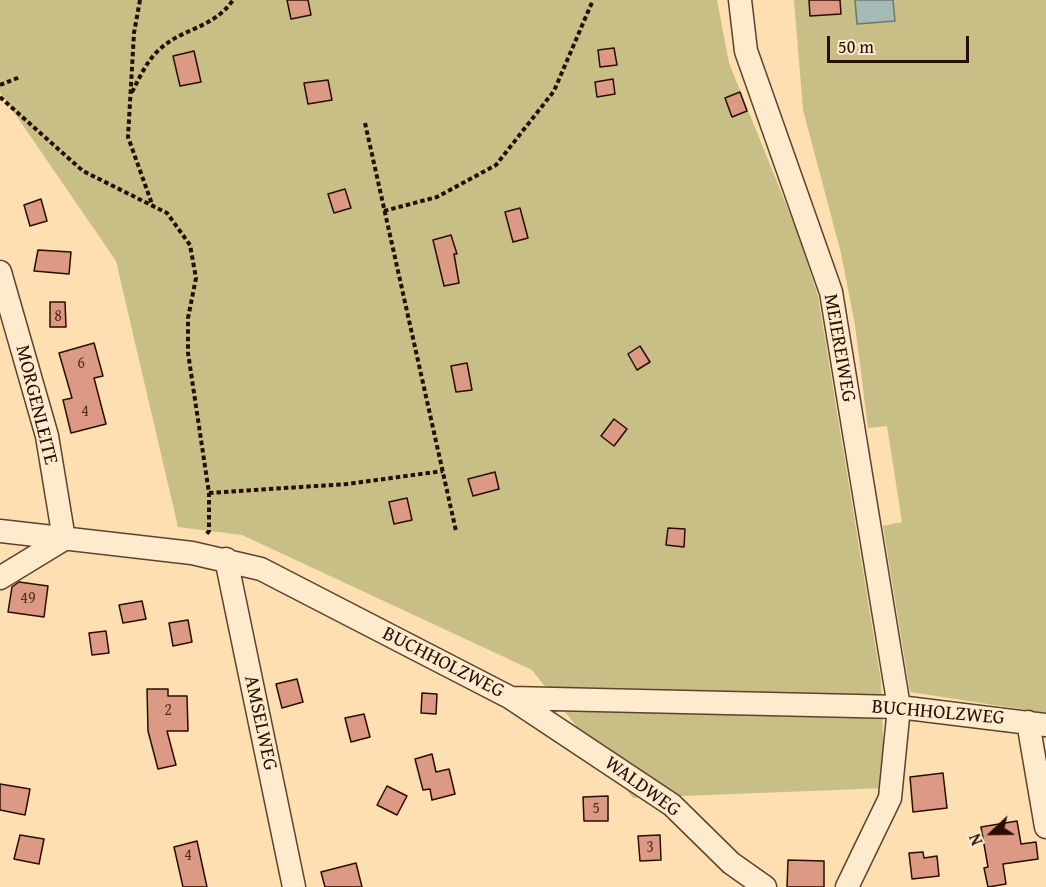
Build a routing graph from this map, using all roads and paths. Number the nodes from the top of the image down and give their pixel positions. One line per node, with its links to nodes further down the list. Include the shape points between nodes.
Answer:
1 (140, 0): 7 (path)
2 (232, 0): 7 (path, via 207,25 161,47 149,60)
3 (593, 0): 11 (path, via 554,91 496,165 437,197)
4 (740, 0): 22 (street, MEIEREIWEG, via 749,61 831,292)
5 (20, 77): 6 (path)
6 (0, 85)
7 (130, 95): 10 (path, via 128,137)
8 (0, 97): 10 (path, via 83,171)
9 (365, 123): 11 (path)
10 (152, 204): 14 (path, via 167,213 190,245 195,278 188,318 188,353)
11 (384, 211): 13 (path)
12 (0, 272): 17 (street, MORGENLEITE, via 47,436)
13 (442, 471): 14 (path, via 347,484); 16 (path)
14 (209, 493): 18 (path, via 209,531)
15 (0, 531): 17 (street, BUCHHOLZWEG)
16 (456, 531)
17 (64, 539): 18 (street, BUCHHOLZWEG); 20 (street)
18 (192, 553): 19 (street, BUCHHOLZWEG)
19 (226, 559): 21 (street, BUCHHOLZWEG, via 261,569); 25 (street, AMSELWEG)
20 (0, 578)
21 (511, 698): 22 (street, BUCHHOLZWEG); 26 (street, WALDWEG, via 672,805 731,863)
22 (898, 707): 23 (street, BUCHHOLZWEG); 27 (street, MEIEREIWEG, via 891,798)
23 (1037, 723): 24 (street)
24 (1046, 827)
25 (294, 887)
26 (765, 887)
27 (847, 887)

